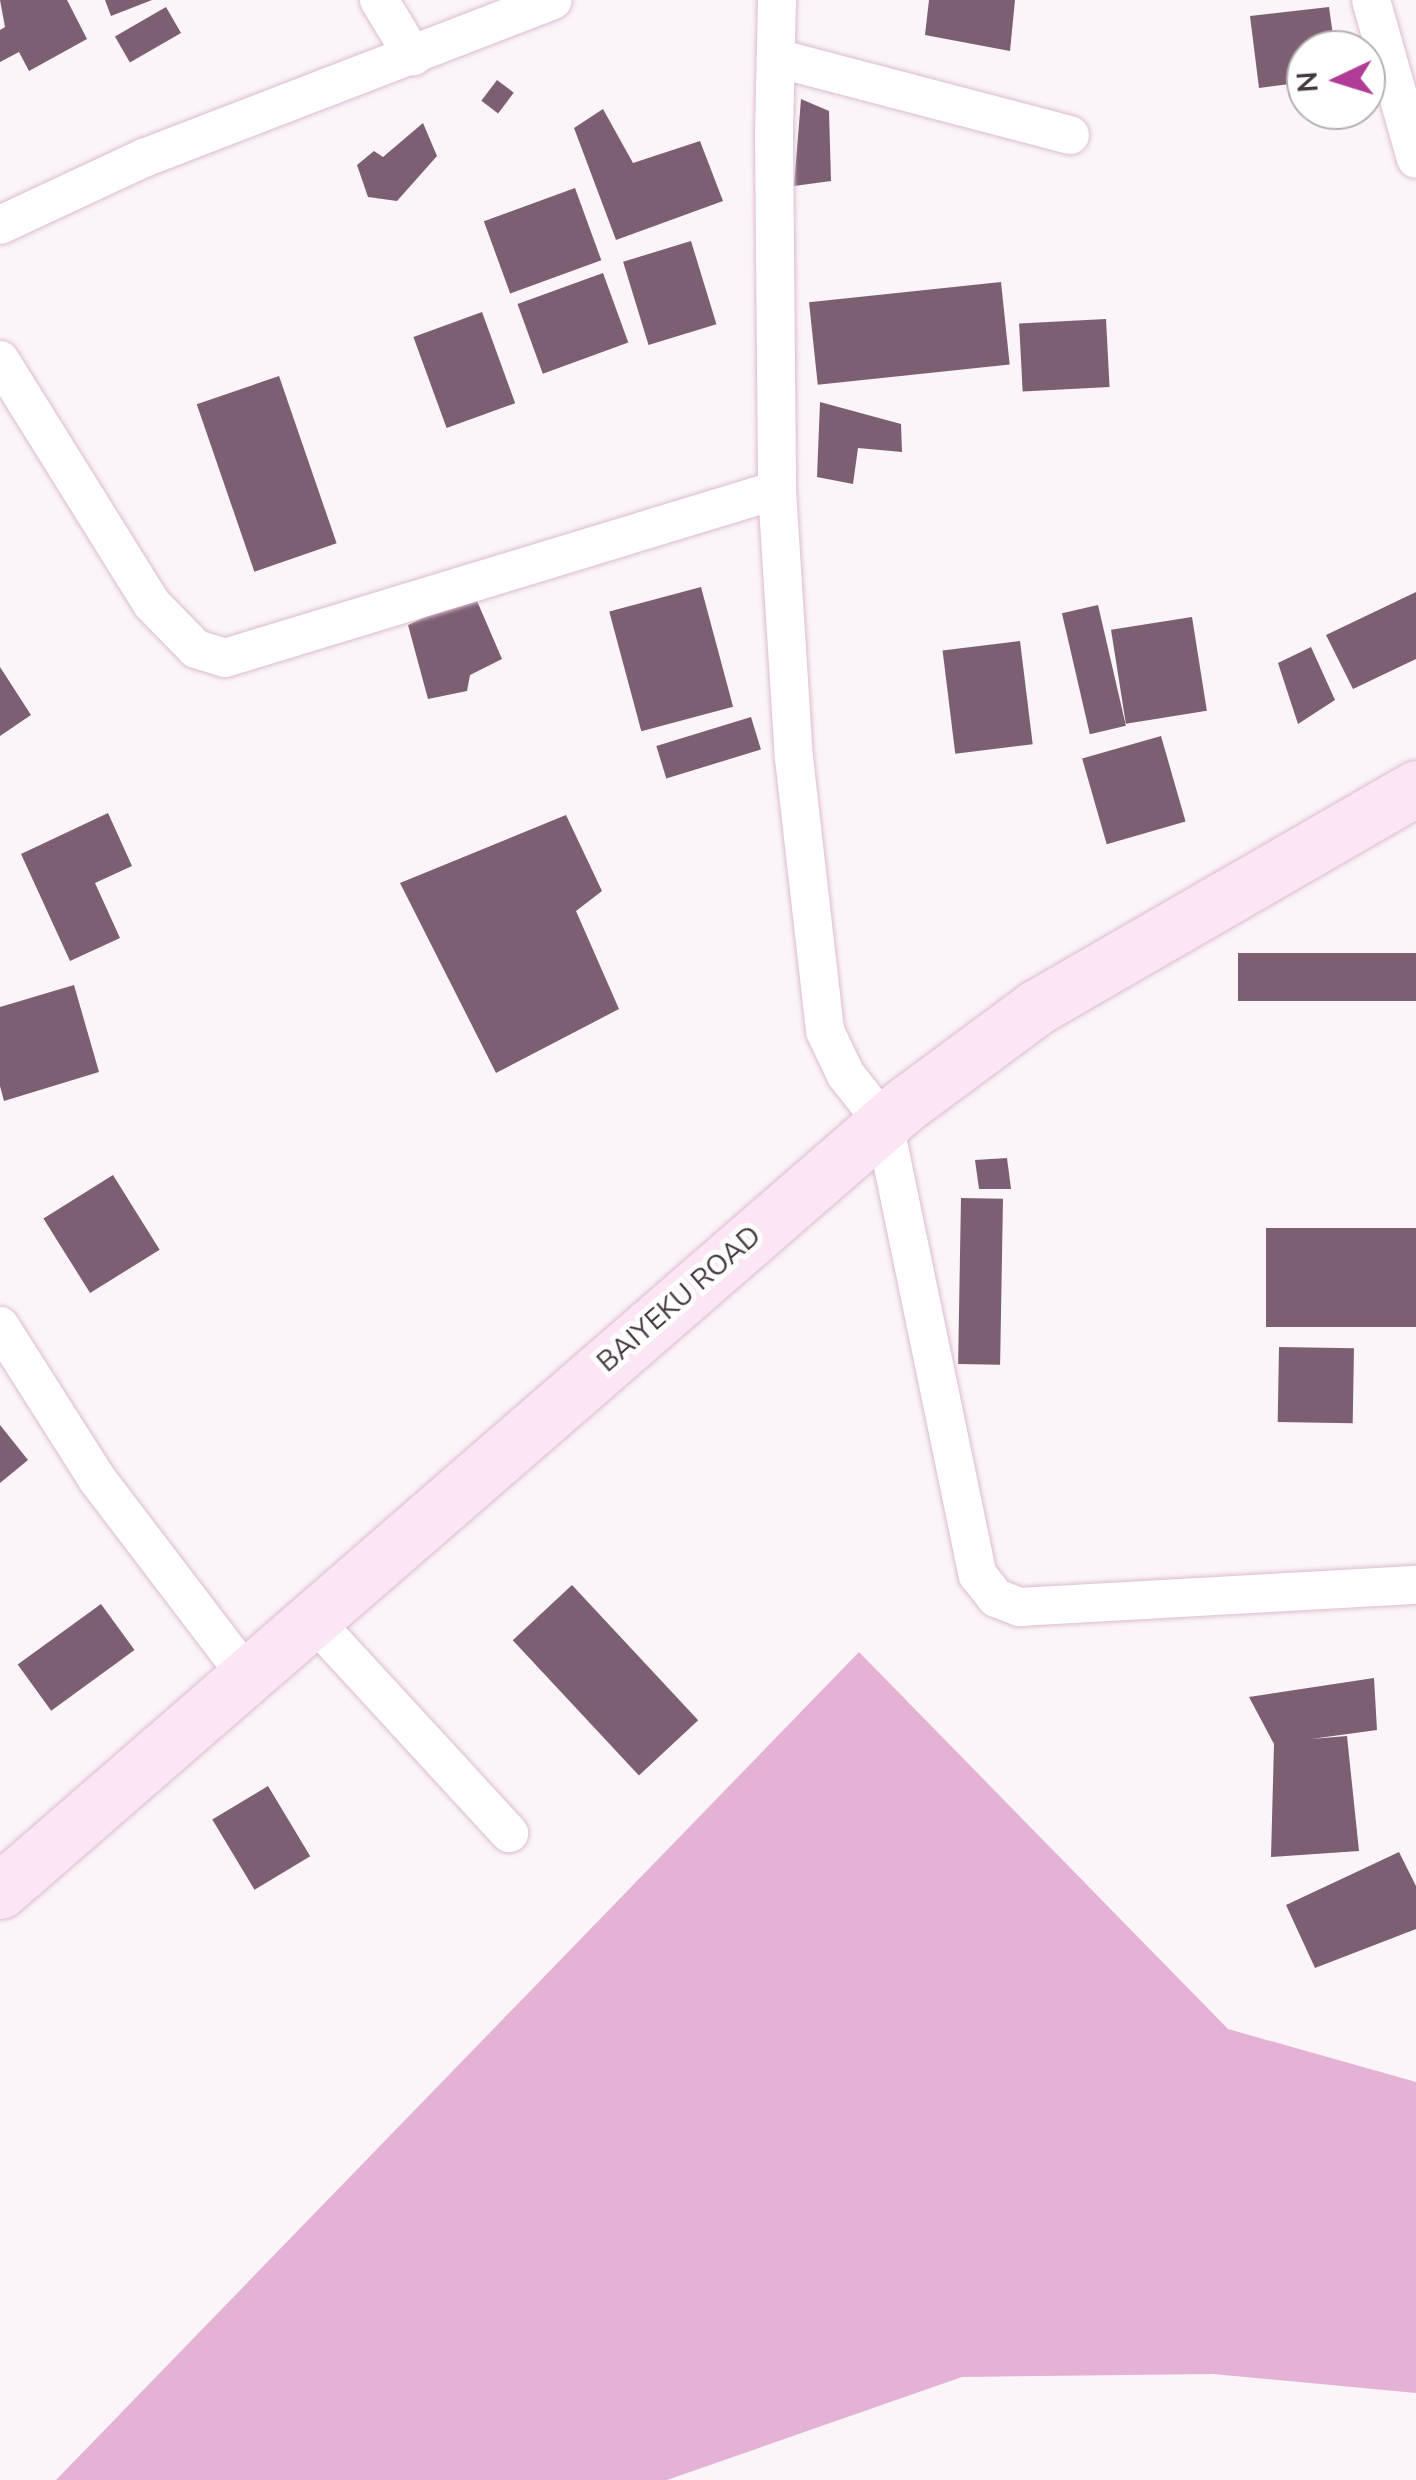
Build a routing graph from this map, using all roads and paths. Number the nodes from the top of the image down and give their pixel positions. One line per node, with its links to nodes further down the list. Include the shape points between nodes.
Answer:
1 (379, 0): 5 (street)
2 (553, 0): 5 (street)
3 (777, 0): 6 (street)
4 (1371, 0): 7 (street)
5 (413, 56): 10 (street, via 144,158)
6 (776, 58): 8 (street); 12 (street)
7 (1403, 59): 9 (street)
8 (1070, 135)
9 (1416, 159)
10 (0, 225)
11 (0, 360): 12 (street, via 152,604 196,649 225,658)
12 (777, 490): 14 (street, via 794,758 825,1031 846,1076)
13 (1416, 788): 14 (main road, BAIYEKU ROAD, via 1037,1007)
14 (884, 1124): 16 (street, via 978,1575 996,1598 1020,1607); 17 (main road, BAIYEKU ROAD, via 626,1343)
15 (0, 1326): 18 (street, via 97,1478)
16 (1416, 1585)
17 (315, 1622): 18 (main road, BAIYEKU ROAD); 19 (street)
18 (248, 1676): 20 (main road, BAIYEKU ROAD)
19 (509, 1833)
20 (0, 1891)

